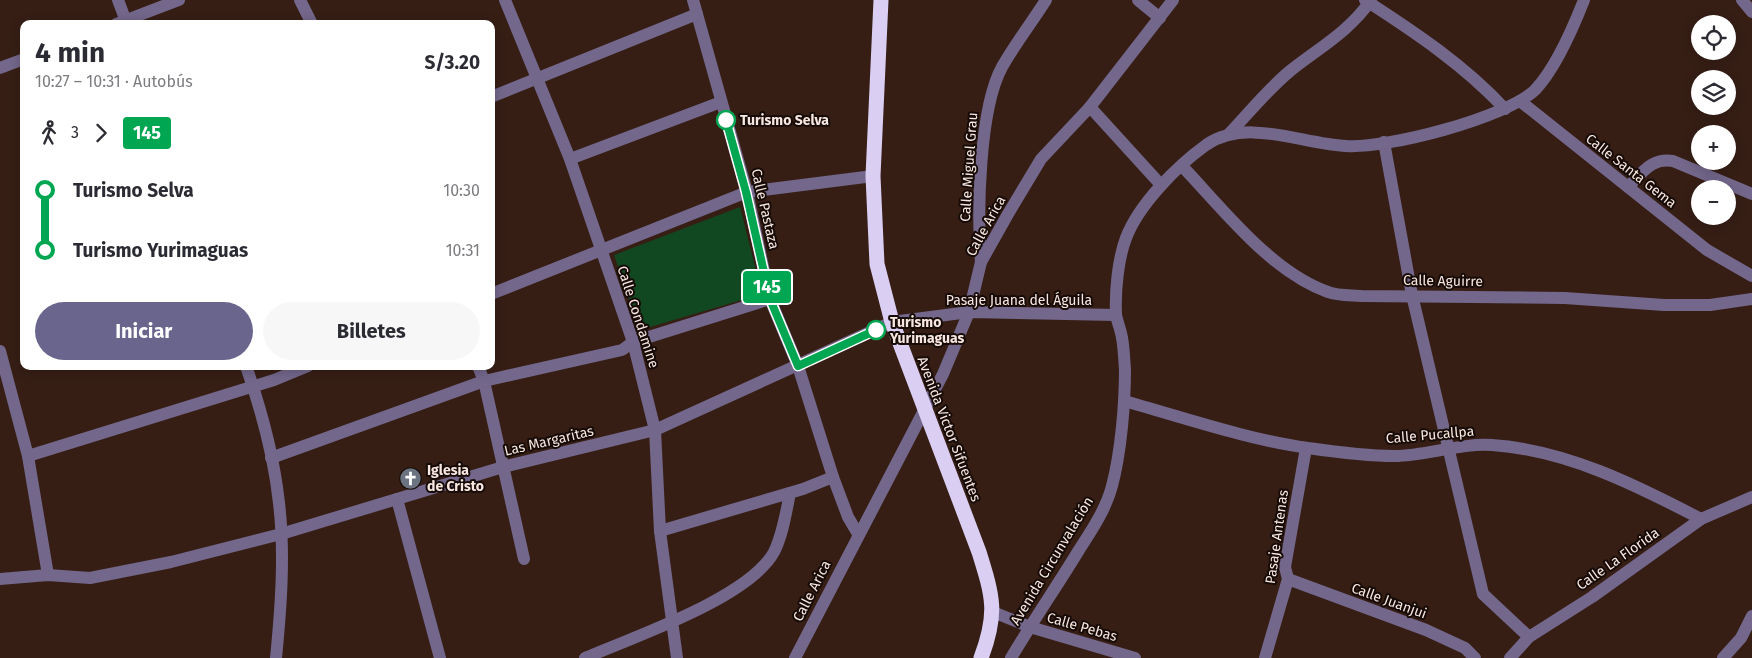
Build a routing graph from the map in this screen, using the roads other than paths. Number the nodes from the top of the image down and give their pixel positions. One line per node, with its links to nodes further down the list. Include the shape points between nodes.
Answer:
1 (118, 0): 16 (street)
2 (179, 0): 17 (street)
3 (300, 0): 18 (street)
4 (505, 0): 21 (street, Calle Condamine)
5 (693, 0): 14 (street, Calle Pastaza)
6 (881, 0): 31 (highway, Avenida Victor Sifuentes)
7 (1046, 0): 37 (street, Calle Miguel Grau, via 1002,68 990,99 984,142)
8 (1138, 0): 15 (street)
9 (1173, 0): 15 (street, Calle Arica)
10 (1584, 0): 23 (street, Avenida Circunvalación, via 1546,76)
11 (1742, 0): 13 (street)
12 (1369, 1): 26 (street, via 1443,52); 27 (street, via 1333,41 1289,72)
13 (1752, 12)
14 (697, 14): 21 (street); 24 (street, Calle Pastaza)
15 (1160, 18): 25 (street, Calle Arica)
16 (122, 20)
17 (130, 20)
18 (310, 20)
19 (20, 60): 20 (street)
20 (0, 68)
21 (536, 77): 22 (street); 29 (street, Calle Condamine)
22 (495, 95)
23 (1520, 101): 26 (street, Avenida Circunvalación); 33 (street, Calle Santa Gema)
24 (721, 102): 29 (street); 34 (street, Calle Pastaza)
25 (1090, 107): 32 (street); 37 (street, Calle Arica, via 1041,159)
26 (1505, 109): 28 (street, Avenida Circunvalación, via 1471,122)
27 (1228, 135): 28 (street, Avenida Circunvalación, via 1276,134 1349,146); 30 (street, Avenida Circunvalación, via 1207,144)
28 (1384, 142): 40 (street)
29 (570, 159): 36 (street, Calle Condamine)
30 (1182, 166): 32 (street, Avenida Circunvalación); 40 (street, Calle Aguirre, via 1276,261 1310,284 1330,293)
31 (873, 176): 34 (street); 45 (highway, Avenida Victor Sifuentes, via 877,264)
32 (1161, 185): 44 (street, Avenida Circunvalación, via 1126,238)
33 (1628, 187): 35 (street, via 1653,163 1662,159); 38 (street, Calle Santa Gema, via 1707,250)
34 (746, 192): 36 (street); 41 (street, Calle Pastaza)
35 (1752, 194)
36 (601, 252): 39 (street); 46 (street, Calle Condamine)
37 (981, 262): 43 (street, Calle Arica)
38 (1752, 276)
39 (495, 292)
40 (1412, 295): 42 (street, Calle Aguirre, via 1565,298 1664,305 1710,305); 58 (street)
41 (770, 299): 46 (street); 48 (street, Calle Pastaza)
42 (1752, 299)
43 (969, 312): 44 (street, Pasaje Juana del Águila); 45 (street, Pasaje Juana del Águila); 55 (street, Calle Arica)
44 (1116, 315): 54 (street, Avenida Circunvalación, via 1122,339)
45 (892, 322): 48 (street, Las Margaritas); 55 (highway, Avenida Victor Sifuentes)
46 (634, 342): 52 (street, via 622,350); 56 (street, Calle Condamine)
47 (0, 351): 59 (street)
48 (798, 366): 56 (street, Las Margaritas); 62 (street, Calle Pastaza)
49 (247, 370): 53 (street)
50 (296, 370): 53 (street)
51 (480, 370): 52 (street)
52 (484, 381): 60 (street); 61 (street)
53 (252, 385): 59 (street); 60 (street)
54 (1124, 401): 57 (street, Calle Pucallpa, via 1234,432); 77 (street, Avenida Circunvalación, via 1112,486 1102,511)
55 (924, 412): 69 (street, Calle Arica); 74 (highway, Avenida Victor Sifuentes, via 980,552 991,588)
56 (655, 430): 61 (street, Las Margaritas); 67 (street, Calle Condamine)
57 (1306, 448): 58 (street, Calle Pucallpa, via 1395,456); 73 (street, Pasaje Antenas, via 1285,567)
58 (1447, 448): 66 (street, Calle Pucallpa, via 1490,445 1557,458 1641,488); 78 (street, via 1483,594)
59 (28, 456): 71 (street)
60 (271, 458): 68 (street)
61 (503, 467): 65 (street, Las Margaritas); 70 (street)
62 (833, 477): 63 (street); 69 (street, Calle Pastaza)
63 (790, 493): 67 (street); 76 (street, via 781,536 762,566 738,586)
64 (1752, 497): 66 (street, Calle La Florida)
65 (397, 499): 68 (street, Las Margaritas); 81 (street)
66 (1701, 519): 78 (street, Calle La Florida, via 1592,597)
67 (660, 531): 76 (street, Calle Condamine)
68 (281, 534): 71 (street, Las Margaritas, via 171,562 90,578); 80 (street, via 281,601)
69 (858, 534): 84 (street, Calle Arica)
70 (524, 559)
71 (48, 575): 72 (street, Las Margaritas)
72 (0, 579)
73 (1288, 580): 87 (street, Pasaje Antenas); 88 (street, Calle Juanjui, via 1426,630 1465,648)
74 (993, 612): 77 (street, Calle Pebas); 85 (highway, Avenida Victor Sifuentes, via 991,631)
75 (1752, 616): 90 (street, via 1741,638)
76 (673, 621): 82 (street); 83 (street, Calle Condamine)
77 (1030, 627): 79 (street, Calle Pebas); 86 (street, Avenida Circunvalación)
78 (1529, 637): 89 (street, Calle La Florida)
79 (1132, 657)
80 (276, 658)
81 (440, 658)
82 (585, 658)
83 (677, 658)
84 (795, 658)
85 (981, 658)
86 (1011, 658)
87 (1265, 658)
88 (1475, 658)
89 (1510, 658)
90 (1723, 658)

